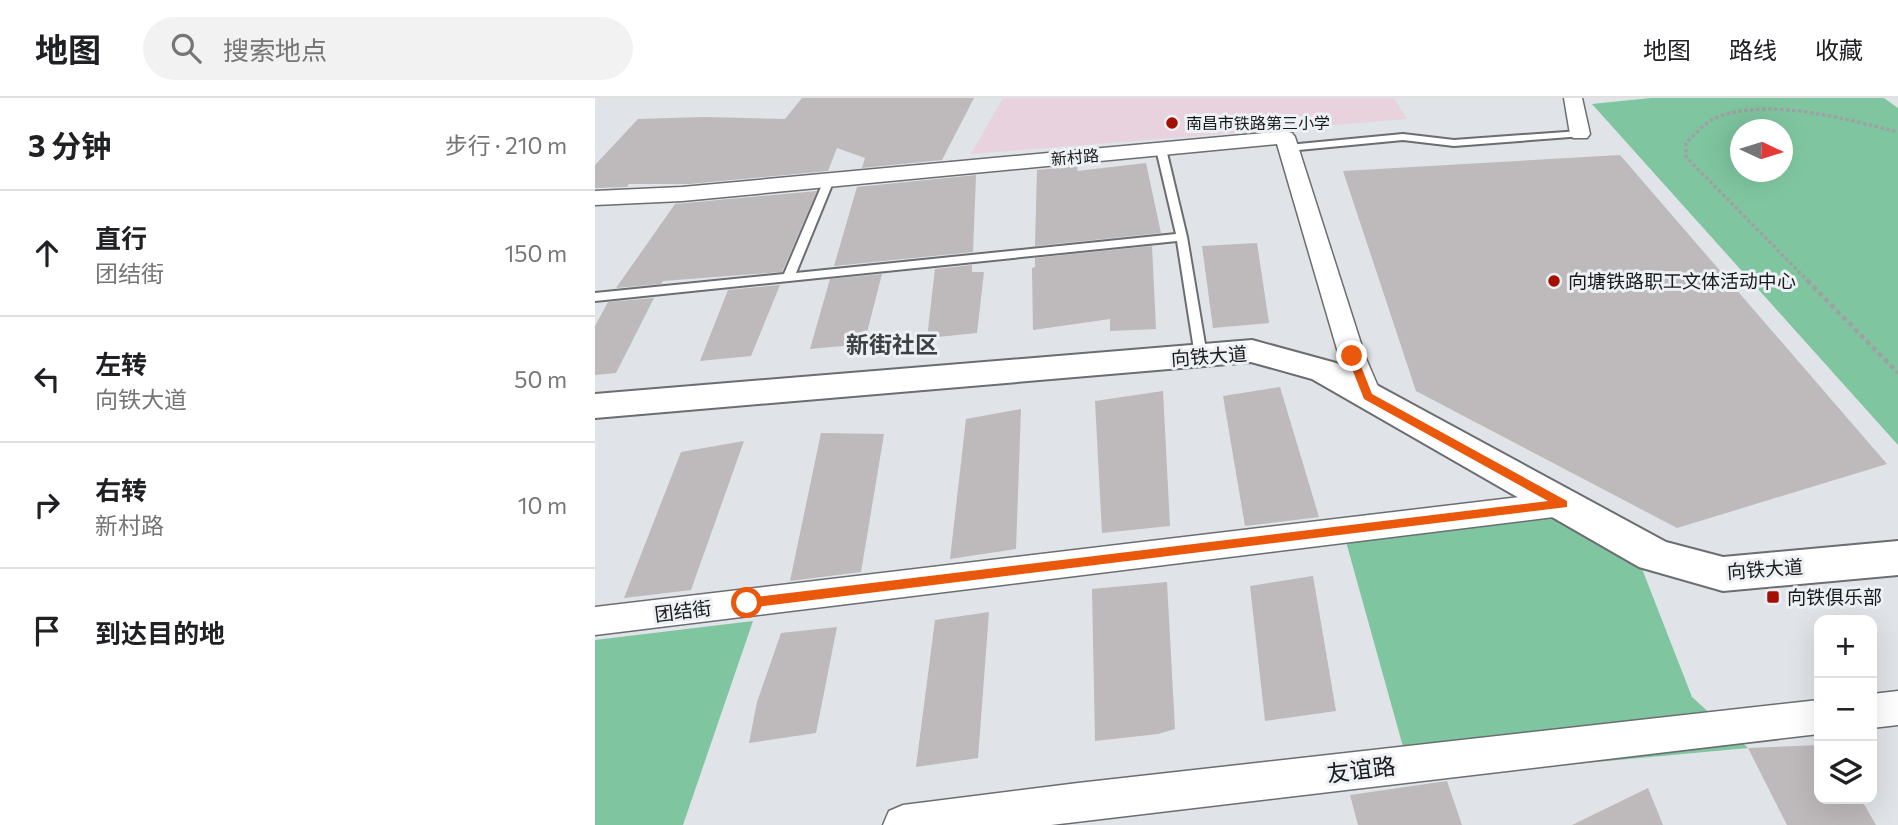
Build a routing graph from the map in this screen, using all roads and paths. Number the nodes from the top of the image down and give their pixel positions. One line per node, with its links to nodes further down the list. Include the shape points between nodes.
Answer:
1 (1573, 98): 3 (street)
2 (1898, 132): 12 (path, via 1807,113 1747,111 1722,114 1707,123 1686,144 1686,157)
3 (1580, 134): 4 (lane, via 1454,143 1403,137)
4 (1288, 148): 5 (street, 新村路, via 1285,137); 13 (street)
5 (1161, 149): 6 (street, 新村路); 8 (lane)
6 (829, 180): 7 (street, 新村路); 9 (lane)
7 (595, 198)
8 (1182, 237): 9 (lane); 11 (lane)
9 (789, 277): 10 (lane)
10 (595, 297)
11 (1201, 356): 13 (street, 向铁大道, via 1252,351 1324,371); 14 (street, 向铁大道)
12 (1898, 373)
13 (1368, 396): 15 (street, 向铁大道)
14 (595, 407)
15 (1562, 504): 16 (street, 向铁大道, via 1654,555 1723,574); 17 (street, 团结街)
16 (1898, 558)
17 (595, 621)
18 (1898, 708): 19 (street)
19 (1877, 710)
20 (1814, 718): 21 (street, 友谊路)
21 (903, 825)

